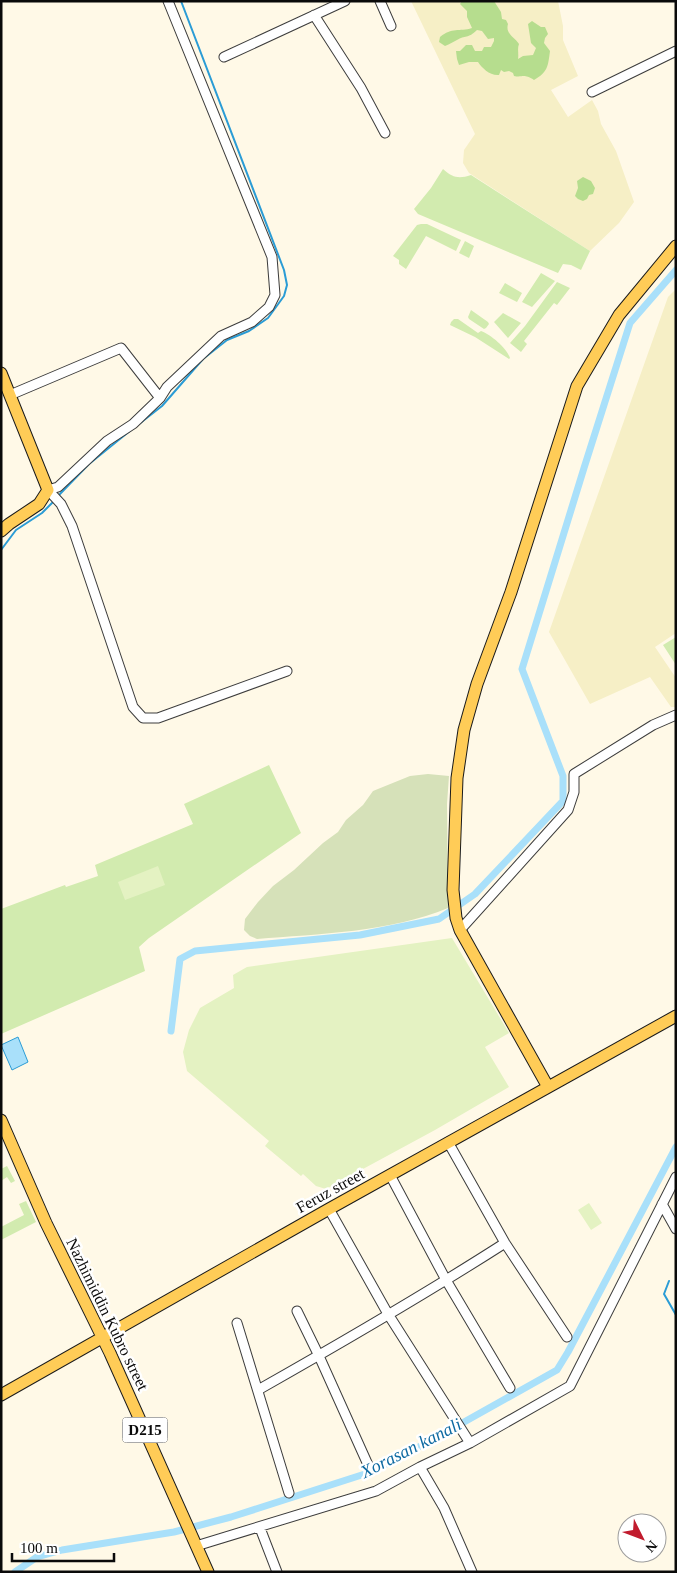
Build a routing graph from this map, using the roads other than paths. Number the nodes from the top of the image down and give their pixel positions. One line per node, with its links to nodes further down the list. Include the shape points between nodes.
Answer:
1 (168, 1): 13 (street, via 272,257 275,295 269,307 252,322 221,336 167,387)
2 (344, 1): 4 (street)
3 (380, 1): 5 (street)
4 (314, 15): 7 (street); 9 (street)
5 (392, 26)
6 (676, 50): 8 (street)
7 (224, 57)
8 (592, 92)
9 (385, 133)
10 (676, 246): 18 (main road, via 619,315 578,386 511,592 477,684 464,730 458,778 454,892)
11 (1, 374): 12 (main road)
12 (10, 395): 13 (street, via 121,348); 14 (main road)
13 (160, 398): 14 (street)
14 (50, 492): 15 (main road, via 39,504); 16 (street, via 72,526 133,707 143,718 158,718)
15 (1, 531)
16 (287, 671)
17 (676, 715): 18 (street, via 653,725 574,774 574,792 568,810)
18 (460, 930): 20 (main road)
19 (676, 1016): 20 (main road, Feruz street)
20 (548, 1087): 22 (main road, Feruz street)
21 (1, 1120): 33 (main road, Nazhimiddin Kubro street, via 46,1223)
22 (448, 1142): 23 (main road, Feruz street); 28 (street)
23 (390, 1175): 26 (main road, Feruz street); 29 (street)
24 (676, 1177): 25 (street)
25 (662, 1204): 27 (street); 39 (street, via 570,1386)
26 (329, 1209): 31 (street); 33 (main road, Feruz street)
27 (676, 1229)
28 (505, 1243): 29 (street); 34 (street)
29 (446, 1280): 31 (street); 36 (street)
30 (297, 1310): 35 (street)
31 (388, 1314): 35 (street); 39 (street)
32 (237, 1323): 37 (street)
33 (102, 1337): 38 (main road, Feruz street); 44 (main road, Nazhimiddin Kubro street / D215)
34 (567, 1337)
35 (320, 1356): 37 (street); 40 (street)
36 (510, 1388)
37 (258, 1390): 42 (street)
38 (1, 1395)
39 (470, 1443): 41 (street)
40 (369, 1467)
41 (420, 1467): 43 (street, via 376,1491); 47 (street, via 444,1508)
42 (289, 1493)
43 (260, 1528): 44 (street); 46 (street)
44 (196, 1546): 45 (main road, D215)
45 (208, 1572)
46 (277, 1572)
47 (472, 1572)

